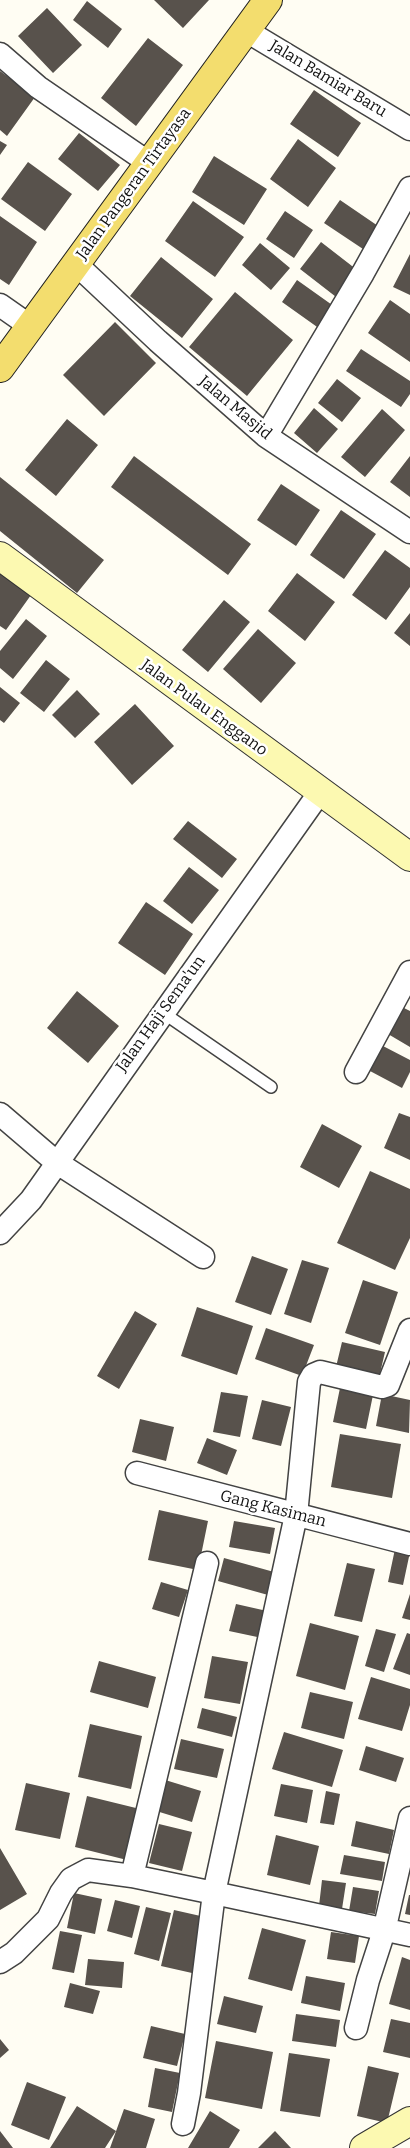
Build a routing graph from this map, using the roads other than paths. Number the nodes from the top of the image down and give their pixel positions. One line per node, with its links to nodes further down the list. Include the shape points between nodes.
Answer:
1 (268, 0): 2 (main road, Jalan Pangeran Tirtayasa)
2 (245, 30): 4 (street, Jalan Bamiar Baru); 5 (main road, Jalan Pangeran Tirtayasa)
3 (0, 54): 5 (street, via 38,87)
4 (410, 129)
5 (149, 163): 7 (main road, Jalan Pangeran Tirtayasa)
6 (410, 188): 11 (street)
7 (76, 264): 9 (main road, Jalan Pangeran Tirtayasa); 11 (street, Jalan Masjid)
8 (0, 305): 9 (street)
9 (30, 326): 10 (main road, Jalan Pangeran Tirtayasa)
10 (0, 368)
11 (266, 436): 12 (street, Jalan Masjid)
12 (410, 532)
13 (0, 556): 14 (street, Jalan Pulau Enggano)
14 (320, 792): 15 (street, Jalan Pulau Enggano); 17 (street, Jalan Haji Sema'un)
15 (410, 857)
16 (410, 972): 18 (street)
17 (162, 1012): 19 (lane); 21 (street, Jalan Haji Sema'un)
18 (356, 1072)
19 (271, 1087)
20 (0, 1114): 21 (street)
21 (56, 1162): 22 (street, Jalan Haji Sema'un, via 31,1200); 23 (street)
22 (0, 1233)
23 (203, 1258)
24 (410, 1330): 26 (street, via 388,1385 382,1387 320,1372 313,1375 309,1382)
25 (137, 1474): 26 (street, Gang Kasiman)
26 (296, 1514): 27 (street, Gang Kasiman); 31 (street)
27 (410, 1544)
28 (207, 1563): 30 (street)
29 (410, 1818): 32 (street)
30 (132, 1876): 31 (street); 34 (street, via 88,1870 71,1879 48,1919 14,1953)
31 (214, 1893): 32 (street); 37 (street, via 189,2092)
32 (384, 1931): 33 (street); 35 (street)
33 (410, 1935)
34 (0, 1962)
35 (356, 2028)
36 (410, 2121): 38 (street)
37 (182, 2124)
38 (364, 2148)

